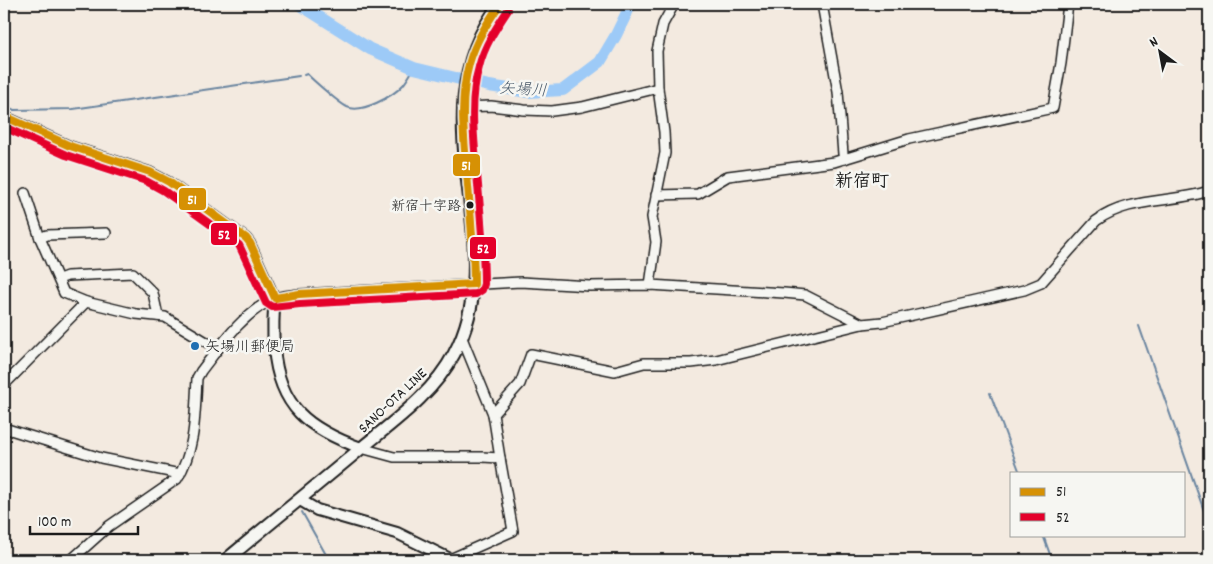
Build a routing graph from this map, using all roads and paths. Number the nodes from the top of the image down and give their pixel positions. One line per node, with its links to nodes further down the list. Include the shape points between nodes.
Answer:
1 (500, 4): 6 (main road, SANO-OTA LINE, via 481,32 473,52)
2 (674, 4): 5 (street, via 663,24 656,51)
3 (822, 4): 8 (street, via 838,92)
4 (1068, 4): 8 (street, via 1053,108 909,139)
5 (658, 88): 6 (street, via 552,111 491,106); 11 (street, via 665,153)
6 (462, 108): 15 (main road, SANO-OTA LINE)
7 (4, 116): 17 (street, via 70,146 140,168 169,182 250,242)
8 (845, 160): 11 (street, via 728,176 698,194)
9 (1209, 191): 20 (street, via 1127,206 1105,214 1041,283 1024,290)
10 (25, 193): 13 (street)
11 (656, 195): 16 (street, via 652,217 656,242)
12 (106, 233): 13 (street)
13 (40, 238): 14 (street)
14 (59, 279): 18 (street, via 64,293); 19 (street, via 133,273 153,293)
15 (474, 284): 16 (street); 17 (street); 21 (main road, SANO-OTA LINE)
16 (650, 285): 20 (street, via 805,296)
17 (275, 298): 22 (street, via 252,313); 26 (street, via 276,368 285,393 300,414 313,425)
18 (86, 302): 19 (street); 23 (street)
19 (158, 316): 22 (street)
20 (862, 324): 24 (street, via 716,360 644,363 615,371 531,354 520,384)
21 (462, 338): 24 (street); 26 (main road, SANO-OTA LINE, via 443,372 426,392)
22 (218, 349): 28 (street, via 197,378 193,438)
23 (4, 385)
24 (493, 414): 27 (street)
25 (4, 428): 28 (street, via 101,458)
26 (361, 448): 27 (street, via 394,457); 29 (main road, SANO-OTA LINE)
27 (500, 458): 32 (street, via 513,531)
28 (180, 474): 30 (street, via 109,526)
29 (300, 500): 31 (main road, SANO-OTA LINE); 32 (street, via 316,510 397,533)
30 (71, 560)
31 (226, 560)
32 (451, 560)

